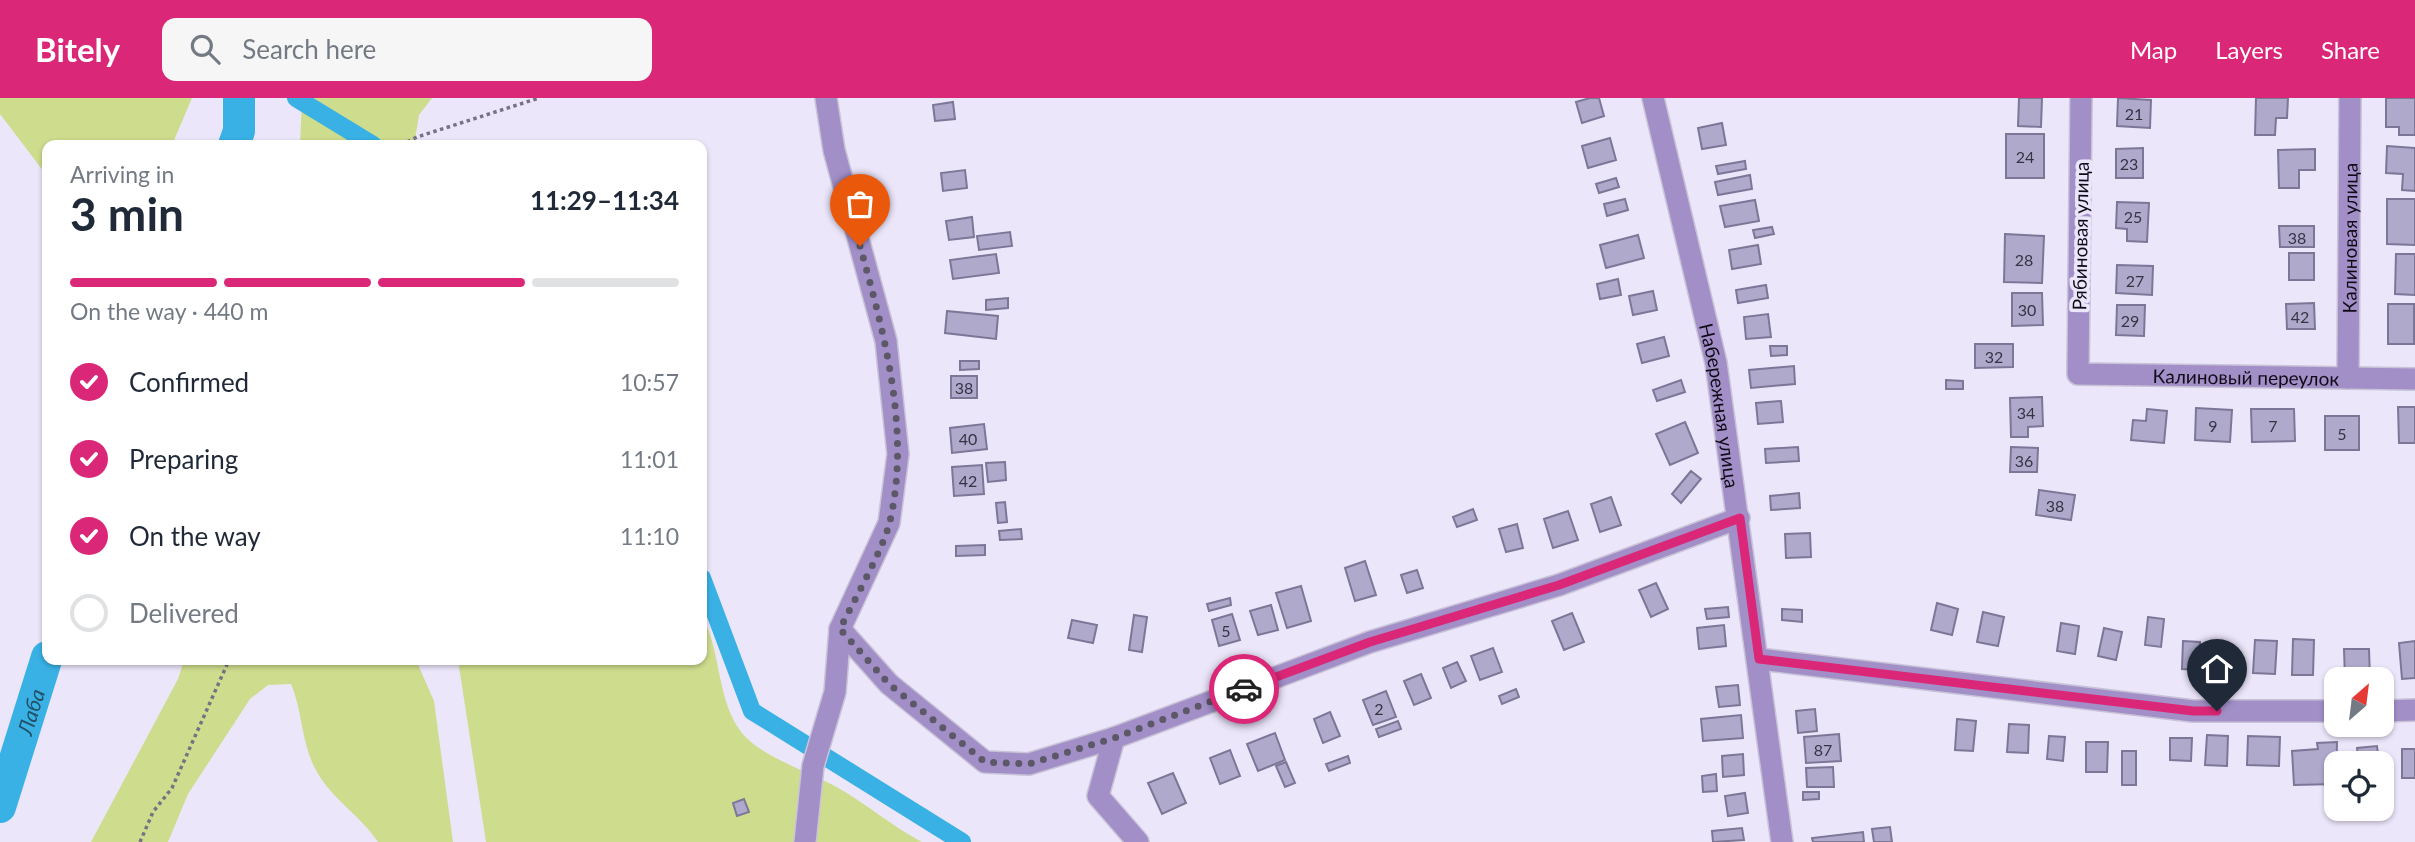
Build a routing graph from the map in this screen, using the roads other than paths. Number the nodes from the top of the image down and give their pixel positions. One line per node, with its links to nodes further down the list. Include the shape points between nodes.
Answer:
1 (826, 98): 9 (street, via 834,150 886,341 898,454 889,523)
2 (1653, 98): 8 (street, Набережная улица, via 1716,363)
3 (2081, 98): 5 (street, Рябиновая улица)
4 (2350, 98): 6 (street, Калиновая улица)
5 (2078, 374): 6 (street, Калиновый переулок)
6 (2348, 378): 7 (street, Калиновый переулок)
7 (2415, 379)
8 (1740, 518): 10 (street, Набережная улица); 14 (street, via 1559,585 1370,642)
9 (840, 629): 14 (street, via 889,684 985,762 1029,764); 15 (street, via 835,692 813,766)
10 (1759, 659): 13 (street, via 2193,711); 17 (street, Набережная улица)
11 (2394, 710): 12 (street)
12 (2415, 710)
13 (2324, 711)
14 (1114, 738): 16 (street, via 1098,796)
15 (805, 842)
16 (1138, 842)
17 (1782, 842)

